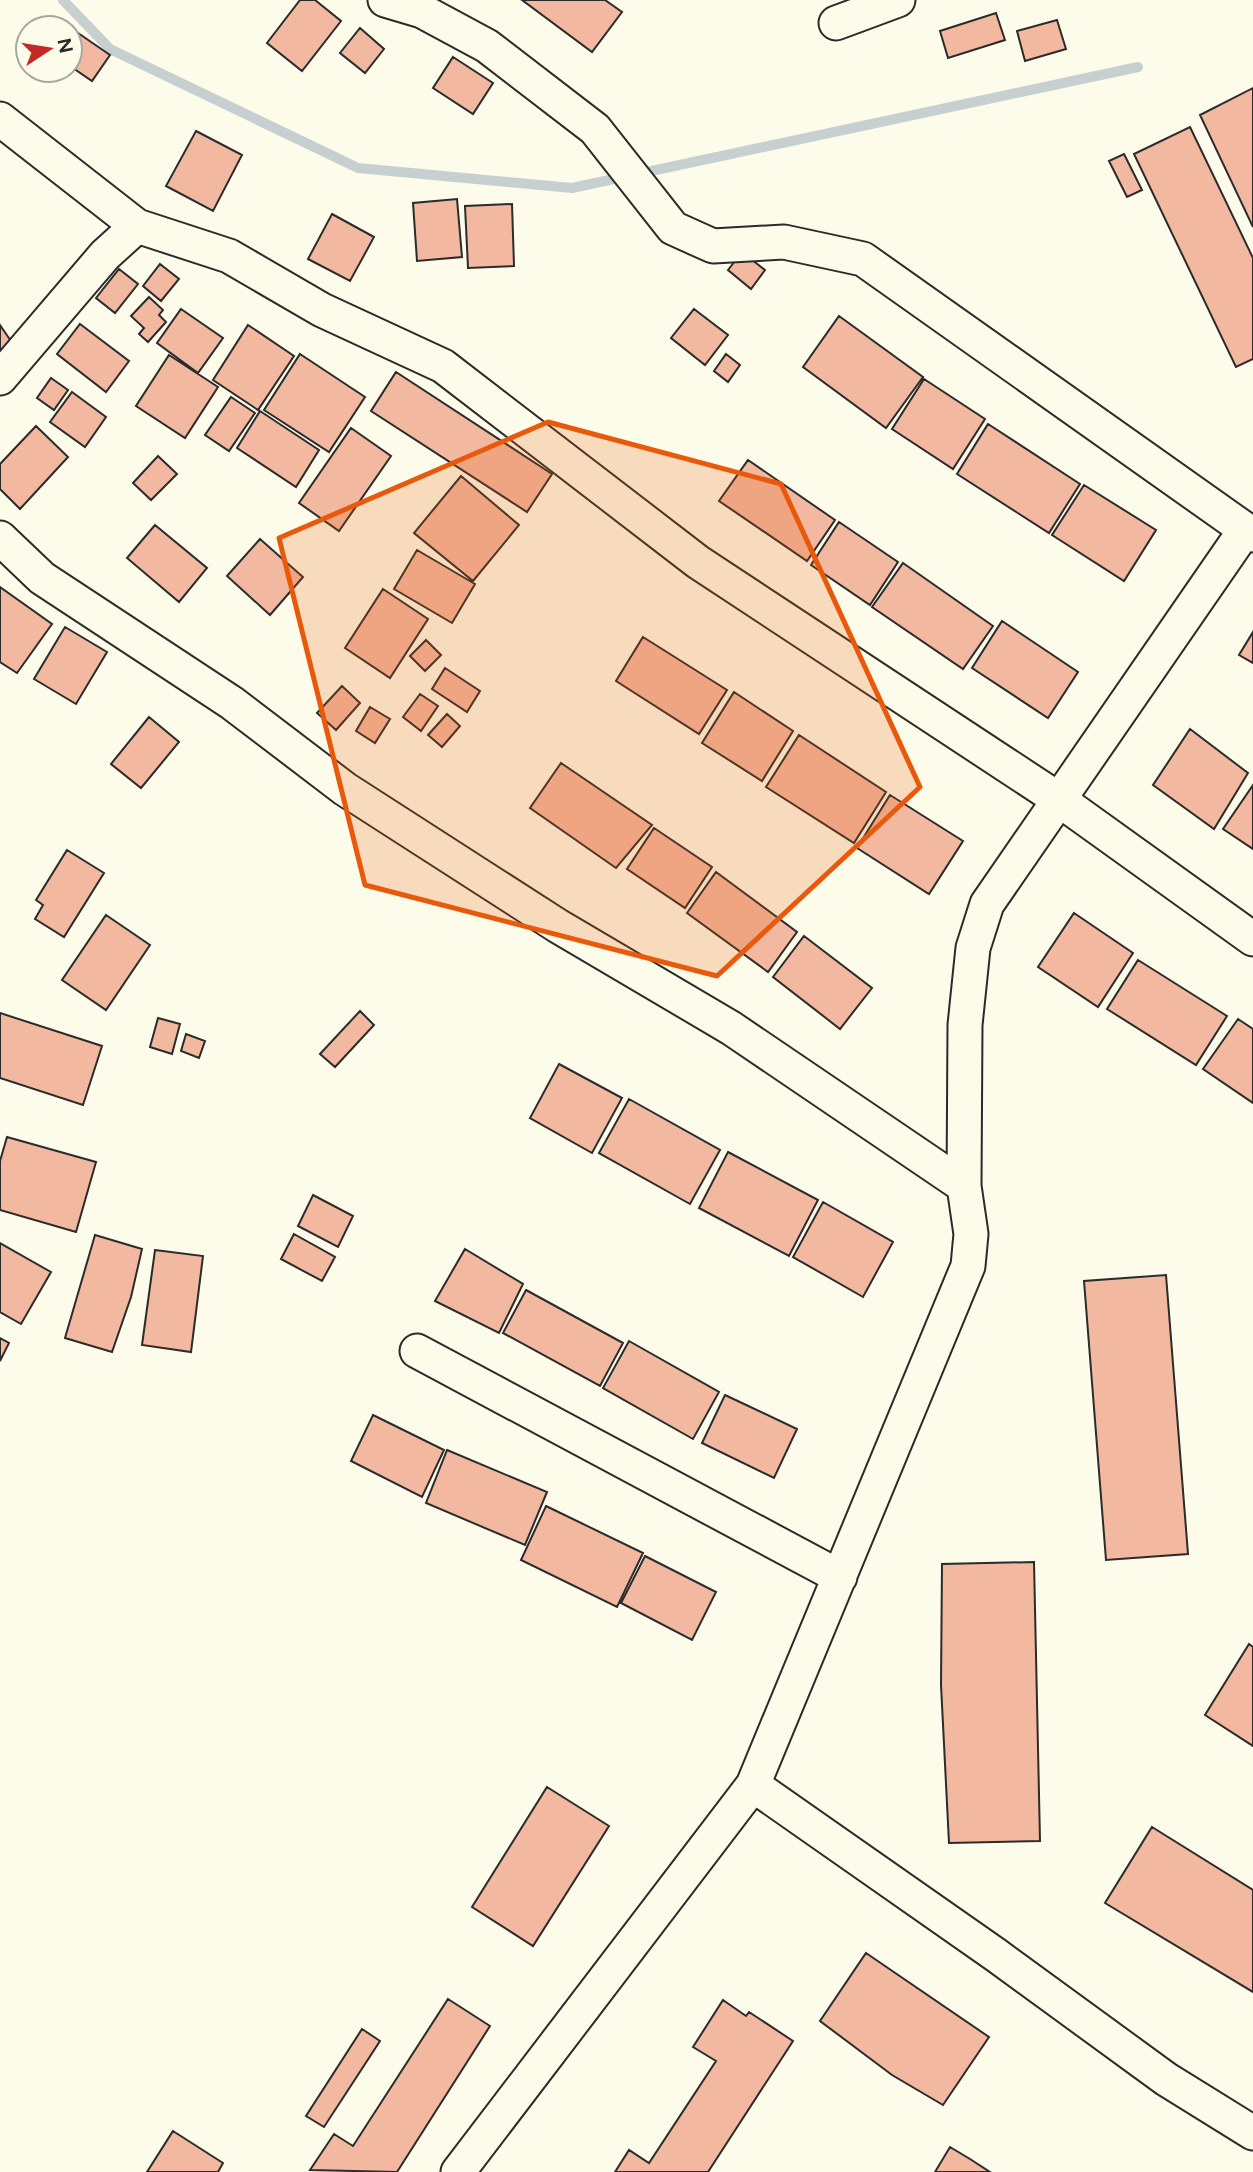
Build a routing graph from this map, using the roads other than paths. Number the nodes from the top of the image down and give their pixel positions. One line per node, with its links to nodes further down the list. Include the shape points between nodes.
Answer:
1 (385, 0): 7 (street, via 422,11 487,47 595,129 673,228 713,246 785,242 863,259)
2 (898, 0): 3 (street)
3 (836, 23)
4 (0, 119): 5 (street)
5 (137, 226): 6 (street, via 105,255); 9 (street, via 229,256 322,310 443,366 698,562)
6 (0, 378)
7 (1249, 533): 9 (street)
8 (0, 538): 11 (street, via 42,578 232,703 345,789 558,926 732,1028)
9 (1058, 799): 10 (street); 11 (street, via 987,904 973,948 965,1025)
10 (1253, 939)
11 (964, 1186): 13 (street, via 971,1234 968,1266)
12 (417, 1351): 13 (street)
13 (840, 1577): 14 (street)
14 (753, 1785): 15 (street, via 1166,2080); 16 (street)
15 (1253, 2133)
16 (458, 2172)

